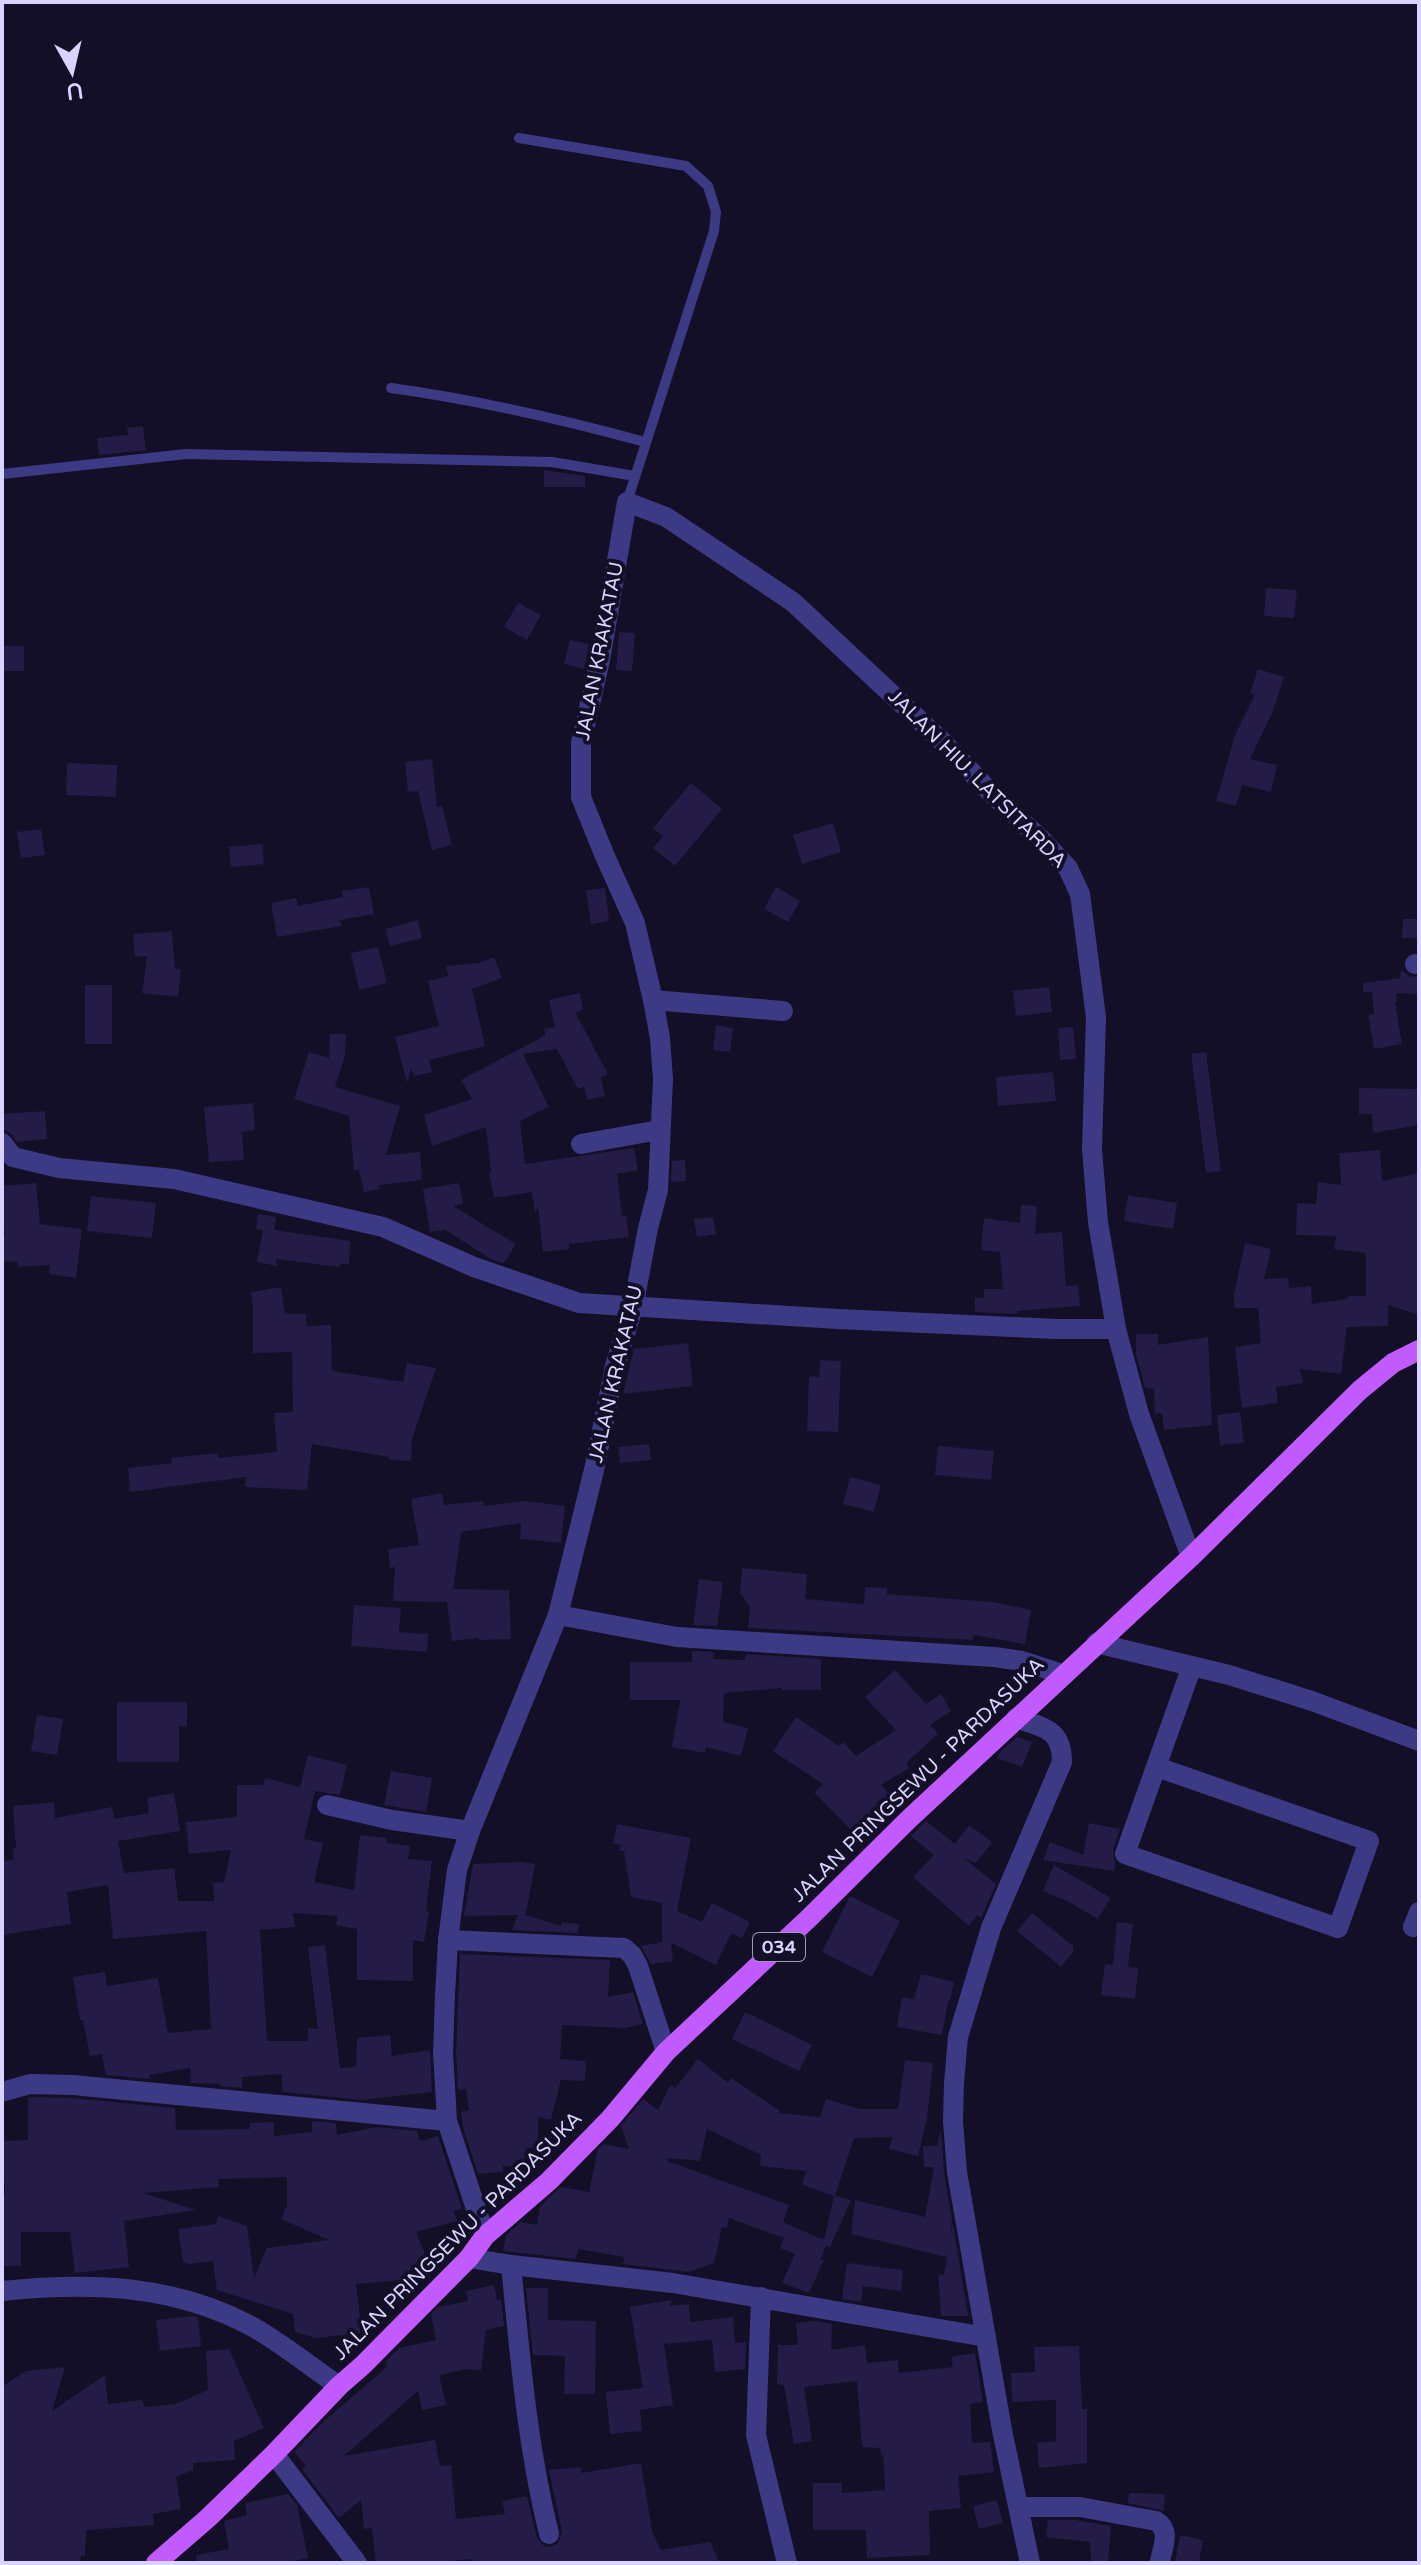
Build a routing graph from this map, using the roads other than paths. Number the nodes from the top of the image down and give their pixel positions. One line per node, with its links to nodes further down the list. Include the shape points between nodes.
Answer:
1 (519, 138): 3 (lane, via 686,166 708,186 716,212 714,231)
2 (391, 388): 3 (lane, via 509,408)
3 (645, 442): 5 (lane)
4 (2, 474): 5 (lane, via 186,454 552,462)
5 (635, 476): 6 (lane)
6 (627, 502): 7 (street, JALAN KRAKATAU, via 581,743 581,797 635,923); 13 (street, JALAN HIU. LATSITARDA, via 666,517 793,602 1068,868 1080,894 1096,1017 1092,1149)
7 (653, 1000): 8 (street); 9 (street, JALAN KRAKATAU, via 663,1079)
8 (783, 1011)
9 (659, 1130): 11 (street); 12 (street, JALAN KRAKATAU, via 658,1190)
10 (2, 1143): 12 (street, via 13,1157 49,1166 174,1179 383,1227 533,1289 579,1303)
11 (581, 1144)
12 (633, 1308): 13 (street); 16 (street, JALAN KRAKATAU)
13 (1116, 1329): 15 (street, JALAN HIU. LATSITARDA, via 1139,1414)
14 (1419, 1350): 15 (main road, JALAN PRINGSEWU - PARDASUKA / 034, via 1360,1390)
15 (1191, 1557): 17 (main road, JALAN PRINGSEWU - PARDASUKA / 034)
16 (558, 1615): 19 (street, via 748,1644 994,1657); 24 (street, JALAN KRAKATAU)
17 (1096, 1643): 18 (street); 19 (main road, JALAN PRINGSEWU - PARDASUKA / 034)
18 (1192, 1666): 21 (street, via 1312,1701); 22 (street)
19 (1062, 1674): 20 (main road, JALAN PRINGSEWU - PARDASUKA / 034)
20 (1016, 1718): 26 (main road, JALAN PRINGSEWU - PARDASUKA / 034); 34 (street, via 1053,1732 1062,1746 1062,1762 991,1928 958,2037 957,2172)
21 (1419, 1741)
22 (1157, 1767): 22 (street, via 1125,1854 1338,1928 1369,1841)
23 (327, 1805): 24 (street)
24 (470, 1831): 25 (street, JALAN KRAKATAU, via 457,1870)
25 (448, 1940): 26 (street, via 624,1948 638,1966); 28 (street, JALAN KRAKATAU, via 443,2053)
26 (666, 2052): 29 (main road, JALAN PRINGSEWU - PARDASUKA / 034, via 610,2119)
27 (2, 2092): 28 (street, via 30,2084 73,2085)
28 (447, 2121): 29 (street, JALAN KRAKATAU)
29 (485, 2236): 30 (main road, JALAN PRINGSEWU - PARDASUKA / 034)
30 (469, 2258): 31 (street); 35 (main road, JALAN PRINGSEWU - PARDASUKA / 034)
31 (511, 2265): 33 (street); 38 (street, via 522,2386)
32 (2, 2291): 35 (street, via 116,2286 193,2300 253,2328)
33 (761, 2297): 34 (street); 42 (street, via 756,2435)
34 (986, 2337): 37 (street)
35 (339, 2386): 36 (main road, JALAN PRINGSEWU - PARDASUKA / 034)
36 (274, 2454): 39 (main road, JALAN PRINGSEWU - PARDASUKA / 034); 41 (street)
37 (1019, 2507): 40 (street, via 1080,2507 1156,2521 1166,2533); 43 (street)
38 (549, 2534)
39 (160, 2561)
40 (1160, 2561)
41 (357, 2563)
42 (787, 2563)
43 (1030, 2563)

